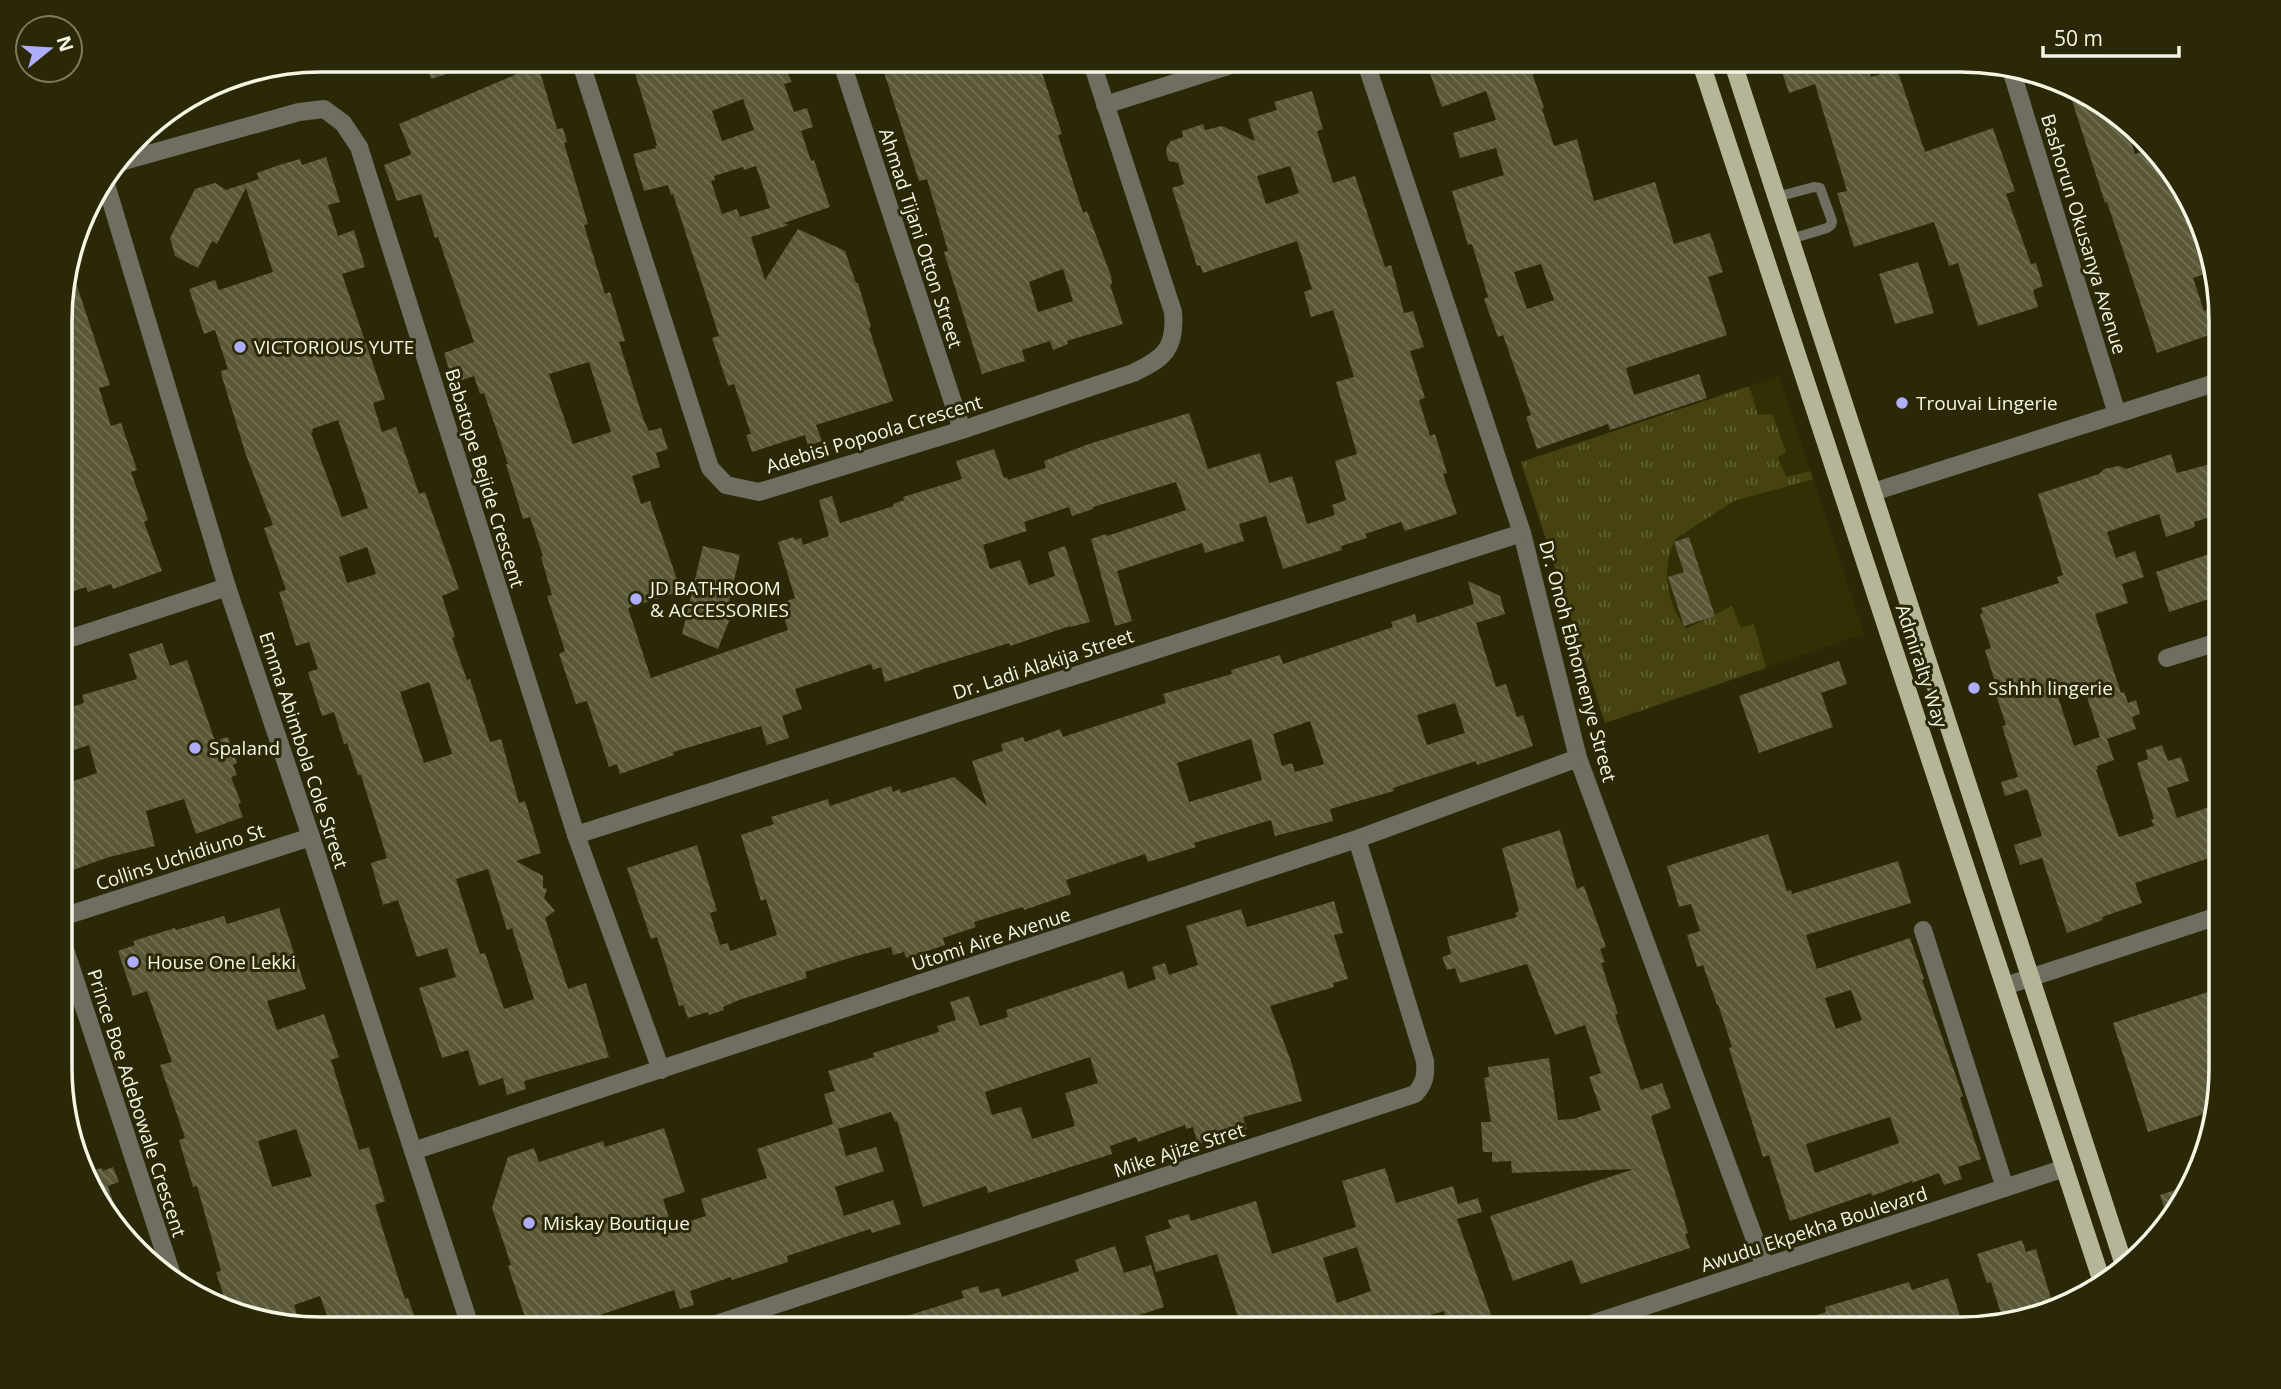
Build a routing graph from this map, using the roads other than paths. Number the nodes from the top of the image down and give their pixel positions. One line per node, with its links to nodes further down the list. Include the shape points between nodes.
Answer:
1 (584, 72): 16 (street, Adebisi Popoola Crescent, via 710,468 726,485 760,492)
2 (845, 72): 16 (street, Ahmad Tijani Otton Street)
3 (1095, 72): 9 (street, Adebisi Popoola Crescent)
4 (1209, 72): 9 (street)
5 (1369, 72): 18 (street, Dr. Onoh Ebhomenye Street)
6 (1704, 72): 32 (main road, Admiralty Way)
7 (1736, 72): 12 (main road, Admiralty Way)
8 (2014, 78): 15 (street, Bashorun Okusanya Avenue)
9 (1105, 105): 16 (street, Adebisi Popoola Crescent, via 1173,312 1174,333 1166,352 1133,373)
10 (133, 158): 24 (street, Babatope Bejide Crescent, via 324,109 343,124 359,147)
11 (108, 191): 19 (street, Emma Abimbola Cole Street)
12 (1777, 197): 13 (main road, Admiralty Way); 13 (lane, via 1820,188 1832,220 1827,228)
13 (1791, 239): 17 (main road, Admiralty Way)
14 (2209, 385): 15 (street)
15 (2118, 414): 17 (street)
16 (962, 430)
17 (1873, 492): 31 (main road, Admiralty Way)
18 (1522, 533): 23 (street, Dr. Onoh Ebhomenye Street); 24 (street, Dr. Ladi Alakija Street)
19 (228, 587): 20 (street); 25 (street, Emma Abimbola Cole Street)
20 (72, 638)
21 (2209, 645): 22 (street)
22 (2167, 659)
23 (1578, 758): 26 (street, Utomi Aire Avenue); 39 (street, Dr. Onoh Ebhomenye Street)
24 (576, 835): 33 (street, Babatope Bejide Crescent)
25 (311, 837): 27 (street, Collins Uchidiuno St); 34 (street, Emma Abimbola Cole Street)
26 (1357, 839): 33 (street, Utomi Aire Avenue); 42 (street, Mike Ajize Stret, via 1425,1061 1423,1085 1415,1094)
27 (72, 914)
28 (2209, 919): 31 (street)
29 (1923, 930): 36 (street)
30 (72, 970): 38 (street, Prince Boe Adebowale Crescent)
31 (2031, 978): 32 (street); 37 (main road, Admiralty Way)
32 (2006, 986): 35 (main road, Admiralty Way)
33 (661, 1070): 34 (street, Utomi Aire Avenue)
34 (413, 1151): 41 (street, Emma Abimbola Cole Street)
35 (2065, 1168): 36 (street, Awudu Ekpekha Boulevard); 40 (main road, Admiralty Way)
36 (2005, 1188): 39 (street, Awudu Ekpekha Boulevard)
37 (2122, 1257)
38 (169, 1266)
39 (1765, 1267): 43 (street, Awudu Ekpekha Boulevard)
40 (2100, 1275)
41 (467, 1317)
42 (737, 1317)
43 (1613, 1317)

